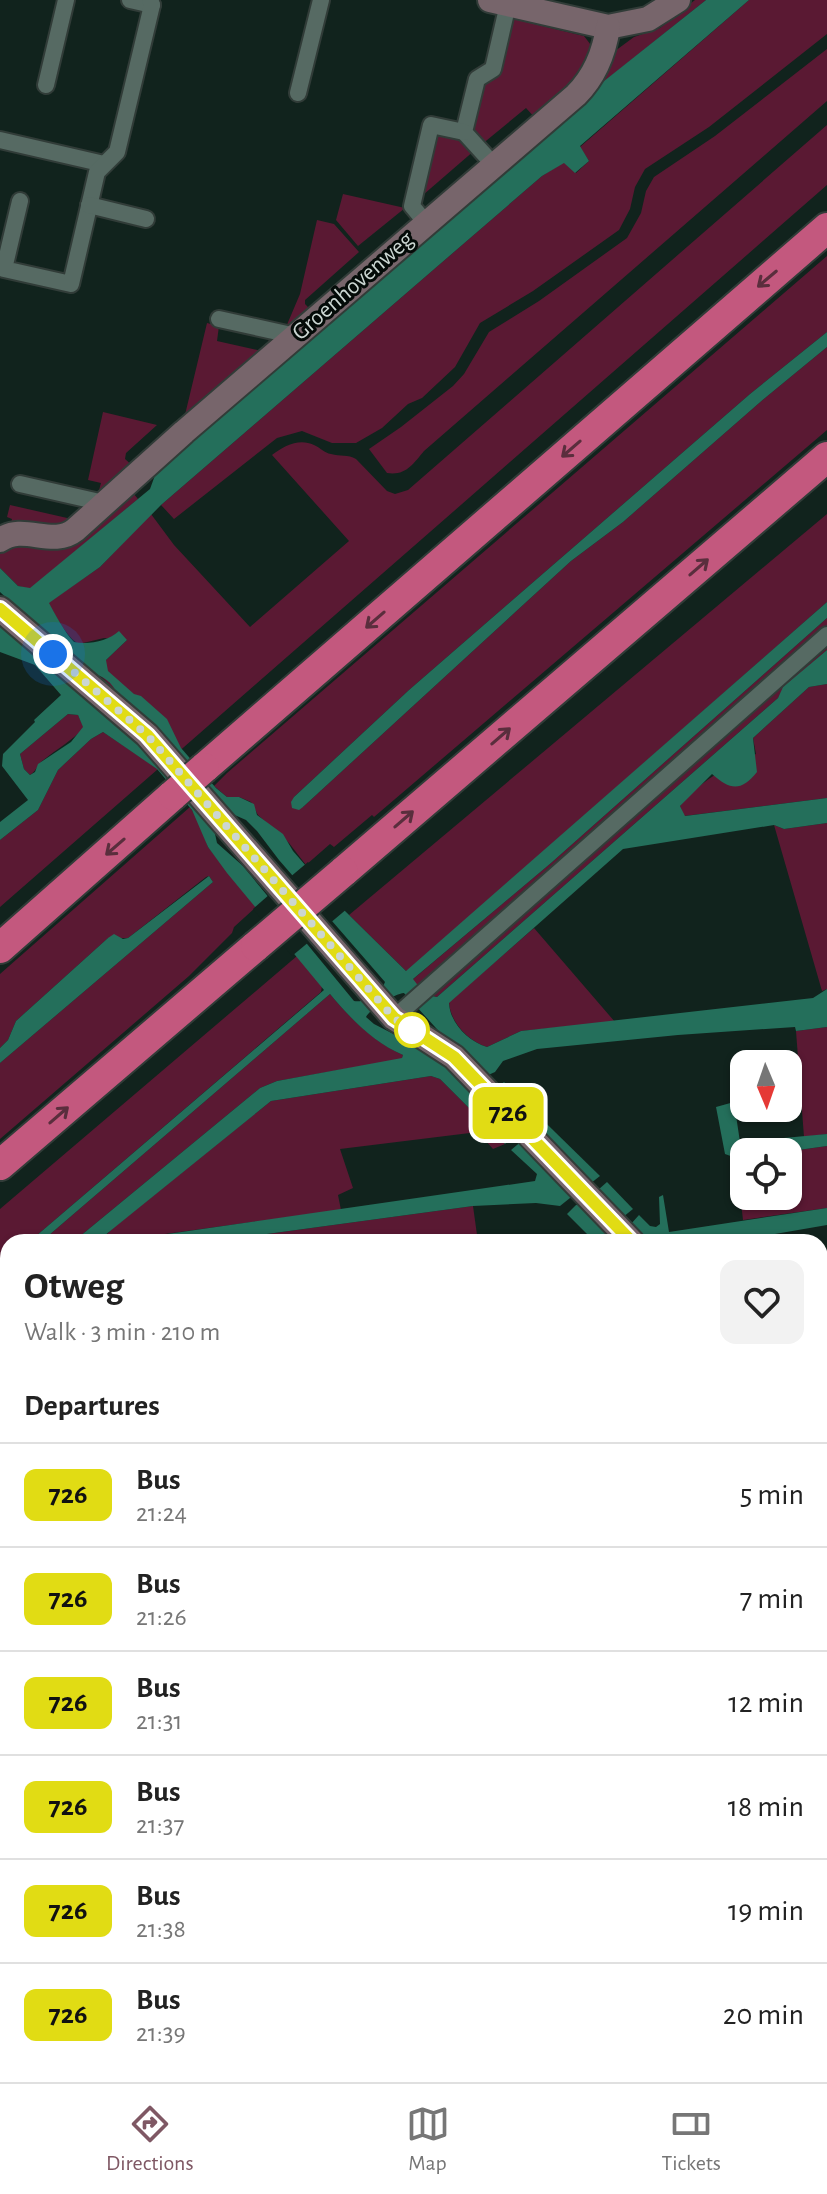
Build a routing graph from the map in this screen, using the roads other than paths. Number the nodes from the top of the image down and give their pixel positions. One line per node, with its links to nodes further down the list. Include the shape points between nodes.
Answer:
1 (66, 0): 8 (street)
2 (130, 0): 5 (street)
3 (321, 0): 9 (street)
4 (678, 0): 7 (street, via 648,19)
5 (151, 2): 12 (street, via 117,152)
6 (499, 2): 7 (street); 10 (street, via 493,69 477,79)
7 (608, 27): 13 (street, Groenhovenweg, via 589,82)
8 (46, 85)
9 (298, 93)
10 (464, 132): 13 (street); 17 (street, via 431,125 412,206)
11 (0, 140): 12 (street)
12 (104, 164): 15 (street)
13 (493, 164): 17 (street, Groenhovenweg)
14 (20, 201): 15 (street, via 4,269 71,284)
15 (89, 205): 16 (street)
16 (146, 219)
17 (426, 223): 20 (street, Groenhovenweg)
18 (827, 228): 27 (highway, one-way to 27, bridge)
19 (219, 319): 20 (street)
20 (296, 336): 23 (street, Groenhovenweg)
21 (823, 461): 29 (highway, one-way to 21, bridge)
22 (20, 484): 23 (street)
23 (104, 503): 24 (street, Groenhovenweg, via 63,538 17,533)
24 (0, 540)
25 (0, 609): 28 (street, via 147,735)
26 (827, 635): 28 (street)
27 (0, 948)
28 (383, 1006): 30 (street, via 454,1057)
29 (0, 1165)
30 (624, 1234)

